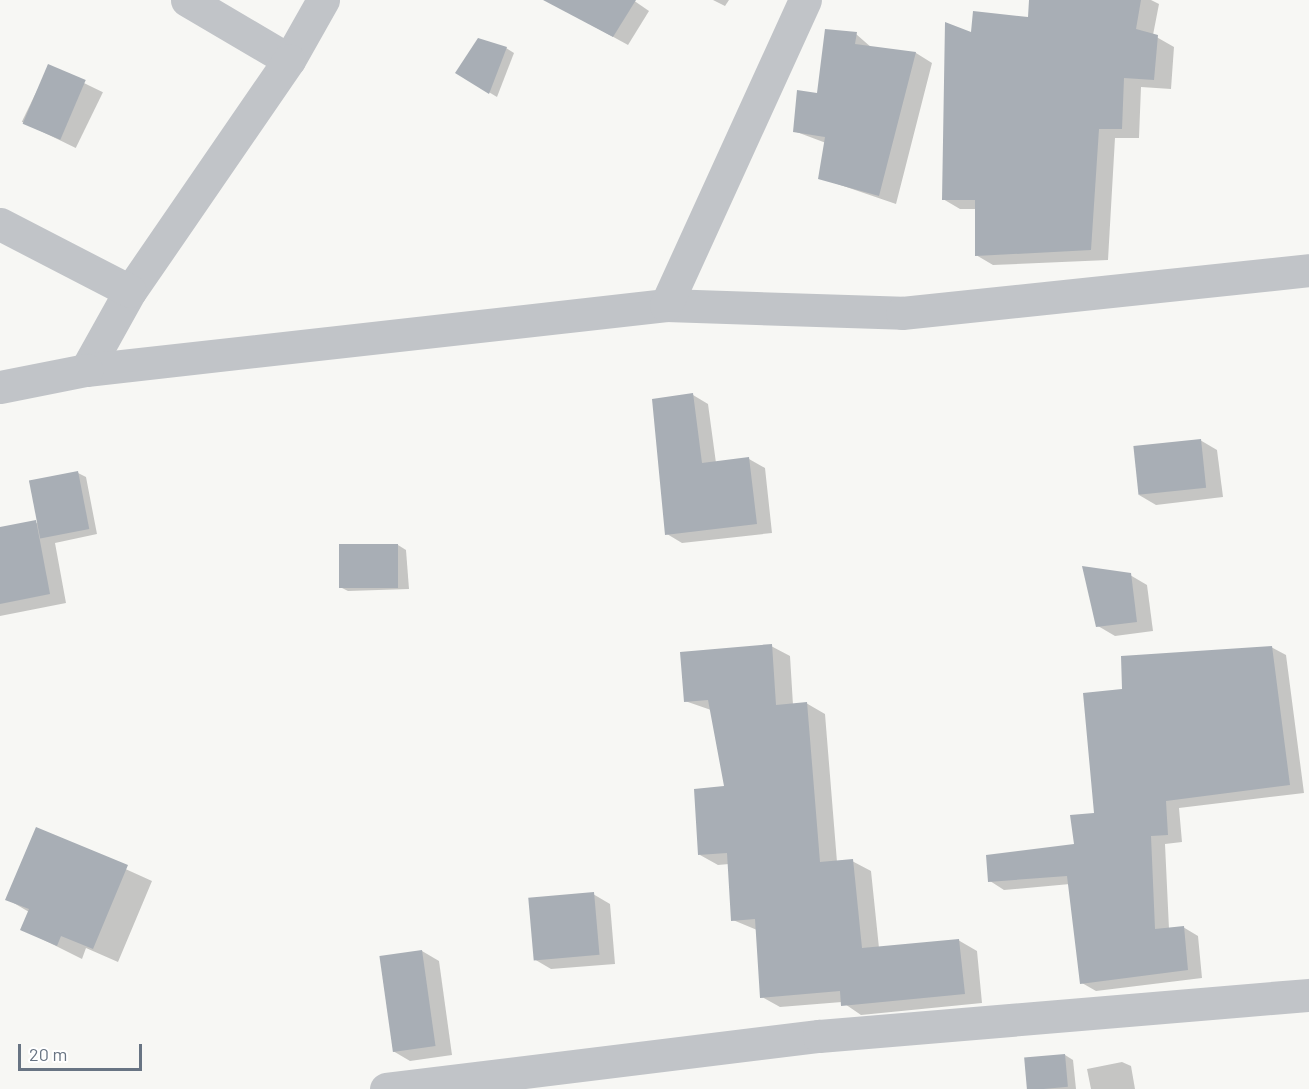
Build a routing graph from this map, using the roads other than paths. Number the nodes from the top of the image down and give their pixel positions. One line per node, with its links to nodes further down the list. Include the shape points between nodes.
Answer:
1 (187, 0): 4 (street)
2 (323, 0): 4 (street)
3 (805, 0): 8 (street)
4 (289, 60): 7 (street)
5 (0, 224): 7 (street)
6 (1309, 270): 8 (street, via 902,313)
7 (130, 291): 9 (street)
8 (666, 305): 9 (street)
9 (86, 370): 10 (street)
10 (0, 387)
11 (1309, 995): 12 (street, via 819,1036)
12 (386, 1089)

